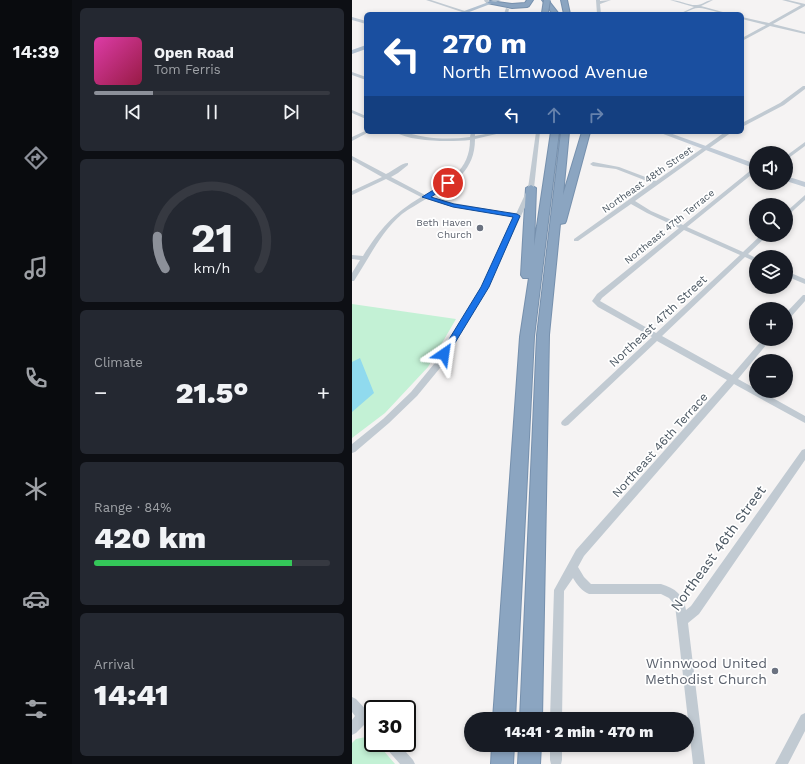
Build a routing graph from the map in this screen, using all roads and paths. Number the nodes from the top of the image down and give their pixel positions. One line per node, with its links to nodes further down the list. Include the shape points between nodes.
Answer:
1 (428, 0): 14 (street)
2 (500, 0): 10 (main road)
3 (530, 0): 10 (highway, via 527,4 519,6); 13 (highway)
4 (546, 0): 15 (highway, bridge); 16 (highway)
5 (564, 0): 17 (highway)
6 (609, 0): 11 (street)
7 (672, 0): 12 (street)
8 (711, 0): 12 (street)
9 (784, 0): 26 (street, via 804,5)
10 (490, 1): 14 (main road)
11 (598, 1): 18 (street)
12 (697, 6): 19 (street); 20 (street)
13 (533, 7)
14 (466, 12)
15 (545, 12)
16 (555, 12)
17 (567, 12)
18 (599, 12)
19 (685, 12)
20 (720, 12)
21 (352, 15): 24 (main road)
22 (352, 18): 25 (main road)
23 (744, 18): 26 (street)
24 (364, 19)
25 (364, 22)
26 (770, 24): 27 (street); 28 (street)
27 (805, 33)
28 (744, 39)
29 (364, 48): 30 (main road)
30 (352, 52)
31 (352, 73): 32 (street)
32 (364, 78)
33 (805, 87): 36 (street, via 782,104)
34 (352, 111): 35 (street)
35 (364, 117)
36 (744, 124)
37 (364, 133): 47 (street)
38 (406, 134): 48 (street, via 430,139)
39 (472, 134): 48 (street)
40 (494, 134): 48 (street)
41 (538, 134): 61 (street)
42 (555, 134): 81 (highway)
43 (565, 134): 71 (highway)
44 (585, 134): 71 (highway)
45 (667, 134): 50 (main road)
46 (726, 134): 50 (street, Northeast 48th Street)
47 (352, 139)
48 (471, 139): 63 (street, via 472,156 463,171)
49 (805, 144): 51 (street)
50 (706, 148): 55 (main road); 59 (street, Northeast 48th Street)
51 (793, 153)
52 (352, 158): 57 (street)
53 (406, 164): 57 (street)
54 (593, 164): 59 (street, via 617,168)
55 (749, 165)
56 (749, 174): 68 (street, Northeast 47th Terrace)
57 (385, 177): 62 (street); 63 (street)
58 (793, 181): 60 (main road)
59 (656, 183): 65 (street, Northeast 48th Street)
60 (805, 185)
61 (531, 188): 67 (street); 81 (highway, via 524,320)
62 (352, 193)
63 (425, 197): 67 (street, via 453,205); 75 (street, via 392,220)
64 (805, 197): 66 (street)
65 (631, 201): 68 (street); 69 (street, Northeast 48th Street)
66 (793, 208)
67 (517, 216): 87 (street, via 485,287 437,366 392,416)
68 (684, 227): 72 (street); 82 (street, Northeast 47th Terrace, via 596,301)
69 (576, 240)
70 (758, 242): 72 (street, Northeast 47th Street)
71 (552, 254): 93 (highway, via 542,334)
72 (745, 254): 73 (street); 82 (street, Northeast 47th Street)
73 (749, 256)
74 (352, 257): 75 (street)
75 (364, 258): 77 (street)
76 (793, 276): 78 (street)
77 (352, 279)
78 (805, 282)
79 (805, 297): 80 (street)
80 (793, 310)
81 (527, 337): 92 (highway)
82 (658, 337): 84 (street); 86 (street, Northeast 47th Street)
83 (761, 346): 84 (street, Northeast 46th Terrace)
84 (733, 380): 85 (street); 89 (street, Northeast 46th Terrace, via 601,528 580,553)
85 (805, 420)
86 (565, 423)
87 (352, 449)
88 (805, 453): 90 (street, Northeast 46th Street, via 695,610)
89 (572, 568): 90 (street, via 580,582 589,589 667,591 677,598); 94 (street, Northeast 46th Terrace, via 559,590)
90 (682, 621): 106 (street, Northeast 46th Street)
91 (352, 703): 95 (street)
92 (504, 712)
93 (530, 712)
94 (556, 712)
95 (363, 716): 97 (street)
96 (805, 721): 107 (street)
97 (352, 729)
98 (398, 752): 103 (street)
99 (503, 752): 104 (highway)
100 (530, 752): 105 (highway)
101 (556, 752): 102 (street)
102 (556, 760)
103 (409, 764)
104 (502, 764)
105 (529, 764)
106 (700, 764)
107 (781, 764)

